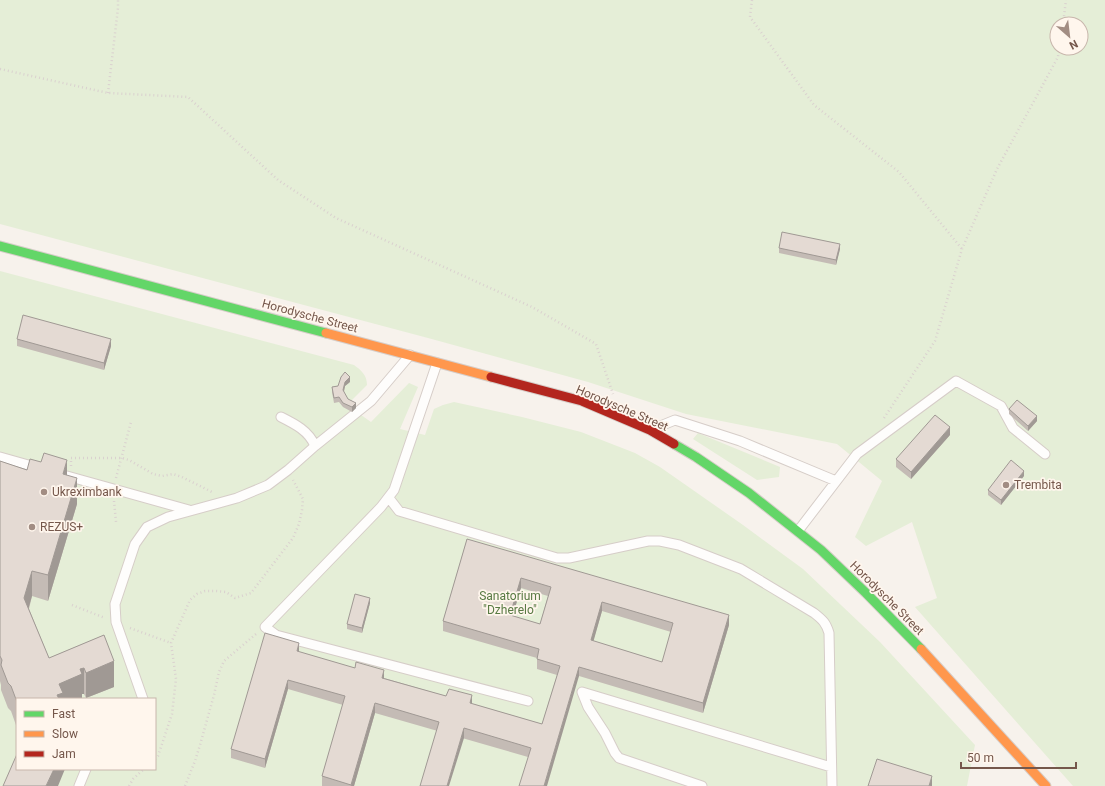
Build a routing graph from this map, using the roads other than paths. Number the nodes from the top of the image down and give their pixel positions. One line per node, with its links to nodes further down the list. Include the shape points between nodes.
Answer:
1 (0, 246): 2 (street, Horodysche Street)
2 (410, 355): 3 (street, Horodysche Street); 6 (lane, via 371,401)
3 (437, 362): 5 (street, Horodysche Street, via 582,401); 10 (lane, via 394,490)
4 (281, 417): 6 (lane, via 306,433)
5 (650, 430): 9 (lane, via 675,420 740,441); 12 (street, Horodysche Street, via 742,488)
6 (315, 446): 11 (lane, via 268,485 237,498)
7 (1045, 454): 9 (lane, via 1013,428 1001,406 956,381 857,454)
8 (0, 457): 11 (lane)
9 (836, 481): 12 (lane)
10 (389, 498): 14 (lane, via 265,627 276,635); 15 (lane, via 399,511 557,558 569,558 648,541 679,545 741,569 814,613 826,624 829,634)
11 (191, 511): 13 (lane, via 168,517 147,527 135,544 116,604 116,622)
12 (798, 531): 20 (street, Horodysche Street, via 866,593 919,647)
13 (143, 698)
14 (528, 701)
15 (831, 767): 18 (lane, via 582,692 588,707 619,758); 19 (lane)
16 (86, 770): 17 (lane)
17 (79, 786)
18 (702, 786)
19 (832, 786)
20 (1046, 786)

